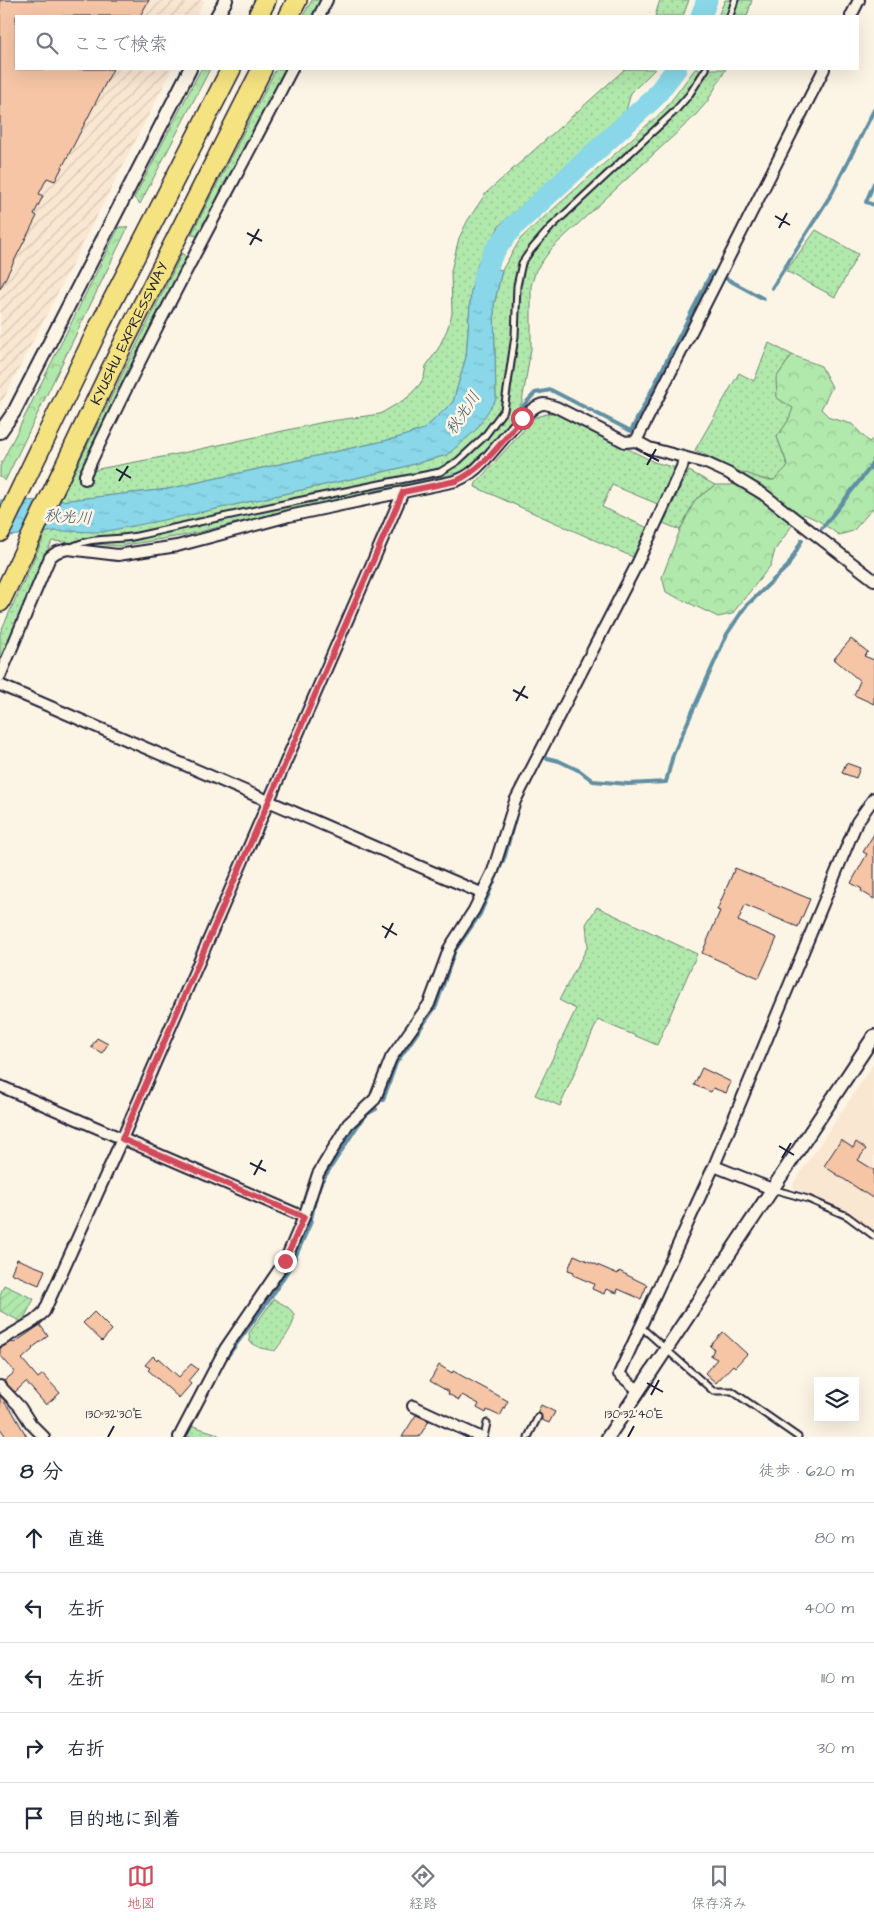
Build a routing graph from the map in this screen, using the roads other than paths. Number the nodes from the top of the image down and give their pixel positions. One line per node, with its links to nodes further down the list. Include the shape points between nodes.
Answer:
1 (226, 0): 7 (street)
2 (266, 0): 8 (highway)
3 (297, 0): 9 (highway)
4 (327, 0): 10 (street)
5 (736, 0): 11 (lane)
6 (859, 0): 12 (street)
7 (218, 15)
8 (258, 15)
9 (290, 15)
10 (320, 15)
11 (730, 15)
12 (852, 15)
13 (189, 70): 19 (street, via 14,412)
14 (230, 70): 24 (highway, KYUSHU EXPRESSWAY, via 99,327)
15 (261, 70): 27 (highway, KYUSHU EXPRESSWAY, via 125,340)
16 (291, 70): 22 (street, via 137,368)
17 (705, 70): 25 (lane, via 675,111 530,250 522,263 516,286 515,336 504,410 484,436 458,461 440,472 128,538 89,540)
18 (823, 70): 20 (street)
19 (0, 432)
20 (636, 441): 21 (street, via 649,448); 23 (street, via 625,442 544,404 536,406 522,418 482,464 464,477)
21 (684, 457): 26 (street, via 706,463 763,494); 32 (street, via 637,564 515,801 493,871)
22 (85, 480)
23 (403, 492): 25 (street, via 289,516 177,546 118,556); 31 (street)
24 (0, 532)
25 (68, 549): 28 (street, via 50,557)
26 (874, 580)
27 (0, 602)
28 (0, 676)
29 (0, 685): 31 (street)
30 (874, 798): 36 (street, via 857,822)
31 (268, 802): 32 (street); 35 (street)
32 (481, 893): 38 (street, via 450,947 429,1004 391,1058 375,1099 348,1124 318,1174)
33 (874, 1036): 37 (street)
34 (0, 1086): 35 (street)
35 (122, 1139): 38 (street); 41 (street, via 44,1312)
36 (714, 1166): 37 (street); 40 (street)
37 (772, 1189): 39 (lane, via 808,1199 847,1216); 42 (street)
38 (304, 1217): 49 (street, via 285,1261 225,1349)
39 (874, 1236)
40 (640, 1326): 42 (lane); 44 (street, via 619,1374)
41 (0, 1341)
42 (666, 1349): 44 (street); 54 (lane, via 713,1391 732,1391)
43 (0, 1386): 48 (street)
44 (638, 1390): 53 (street)
45 (413, 1406): 50 (street, via 441,1415)
46 (538, 1417): 52 (lane)
47 (487, 1423): 51 (lane)
48 (44, 1437)
49 (179, 1437)
50 (480, 1437)
51 (484, 1437)
52 (528, 1437)
53 (608, 1437)
54 (798, 1437)

